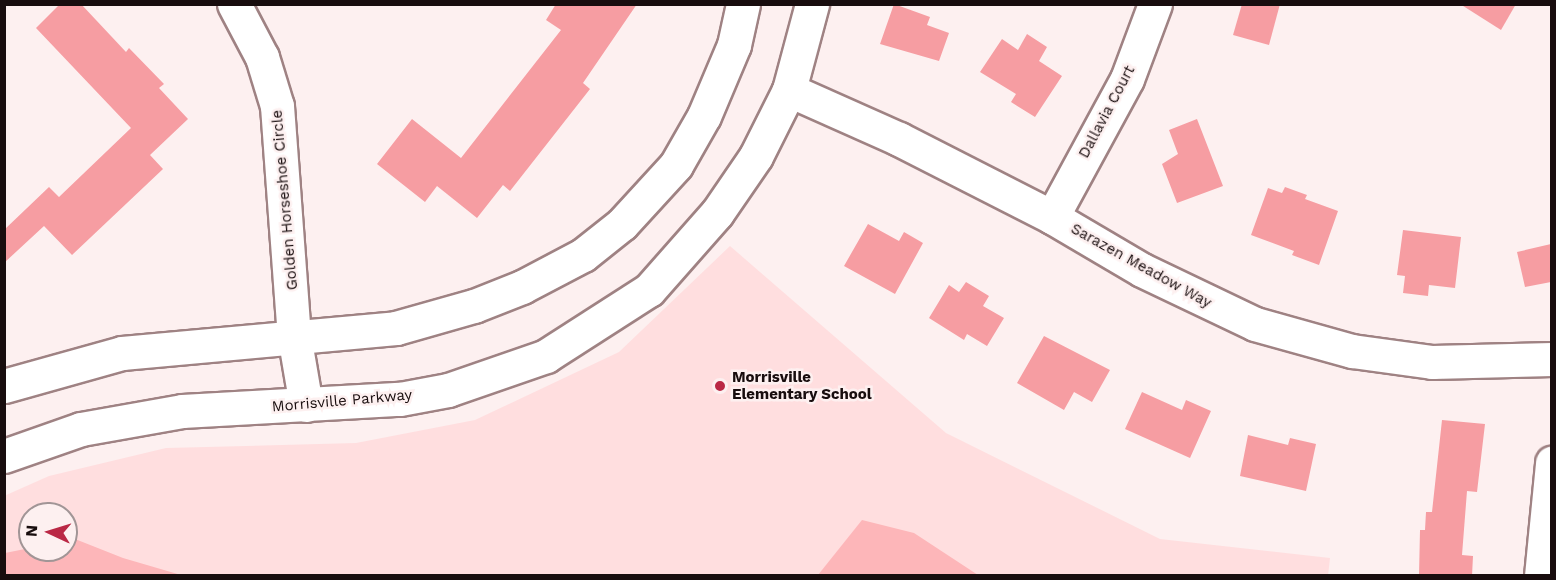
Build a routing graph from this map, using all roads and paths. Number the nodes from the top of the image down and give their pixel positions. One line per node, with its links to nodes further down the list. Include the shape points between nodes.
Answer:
1 (234, 4): 7 (main road, Golden Horseshoe Circle, via 262,57 277,106)
2 (743, 4): 7 (main road, via 734,45 704,116 676,165 622,224 583,255 474,306 396,328)
3 (812, 4): 5 (main road, Morrisville Parkway)
4 (1155, 4): 6 (main road, Dallavia Court, via 1127,79)
5 (789, 90): 6 (main road, Sarazen Meadow Way, via 899,139); 10 (main road, Morrisville Parkway, via 756,156 717,213 649,290 597,325 546,356 448,390 400,399)
6 (1052, 217): 8 (main road, Sarazen Meadow Way, via 1193,297 1304,340 1432,362)
7 (294, 335): 9 (main road, via 122,353); 10 (main road, Golden Horseshoe Circle)
8 (1551, 359)
9 (4, 386)
10 (306, 405): 11 (main road, Morrisville Parkway, via 182,411 121,421 81,429)
11 (4, 456)
12 (1551, 463): 13 (main road)
13 (1541, 576)

